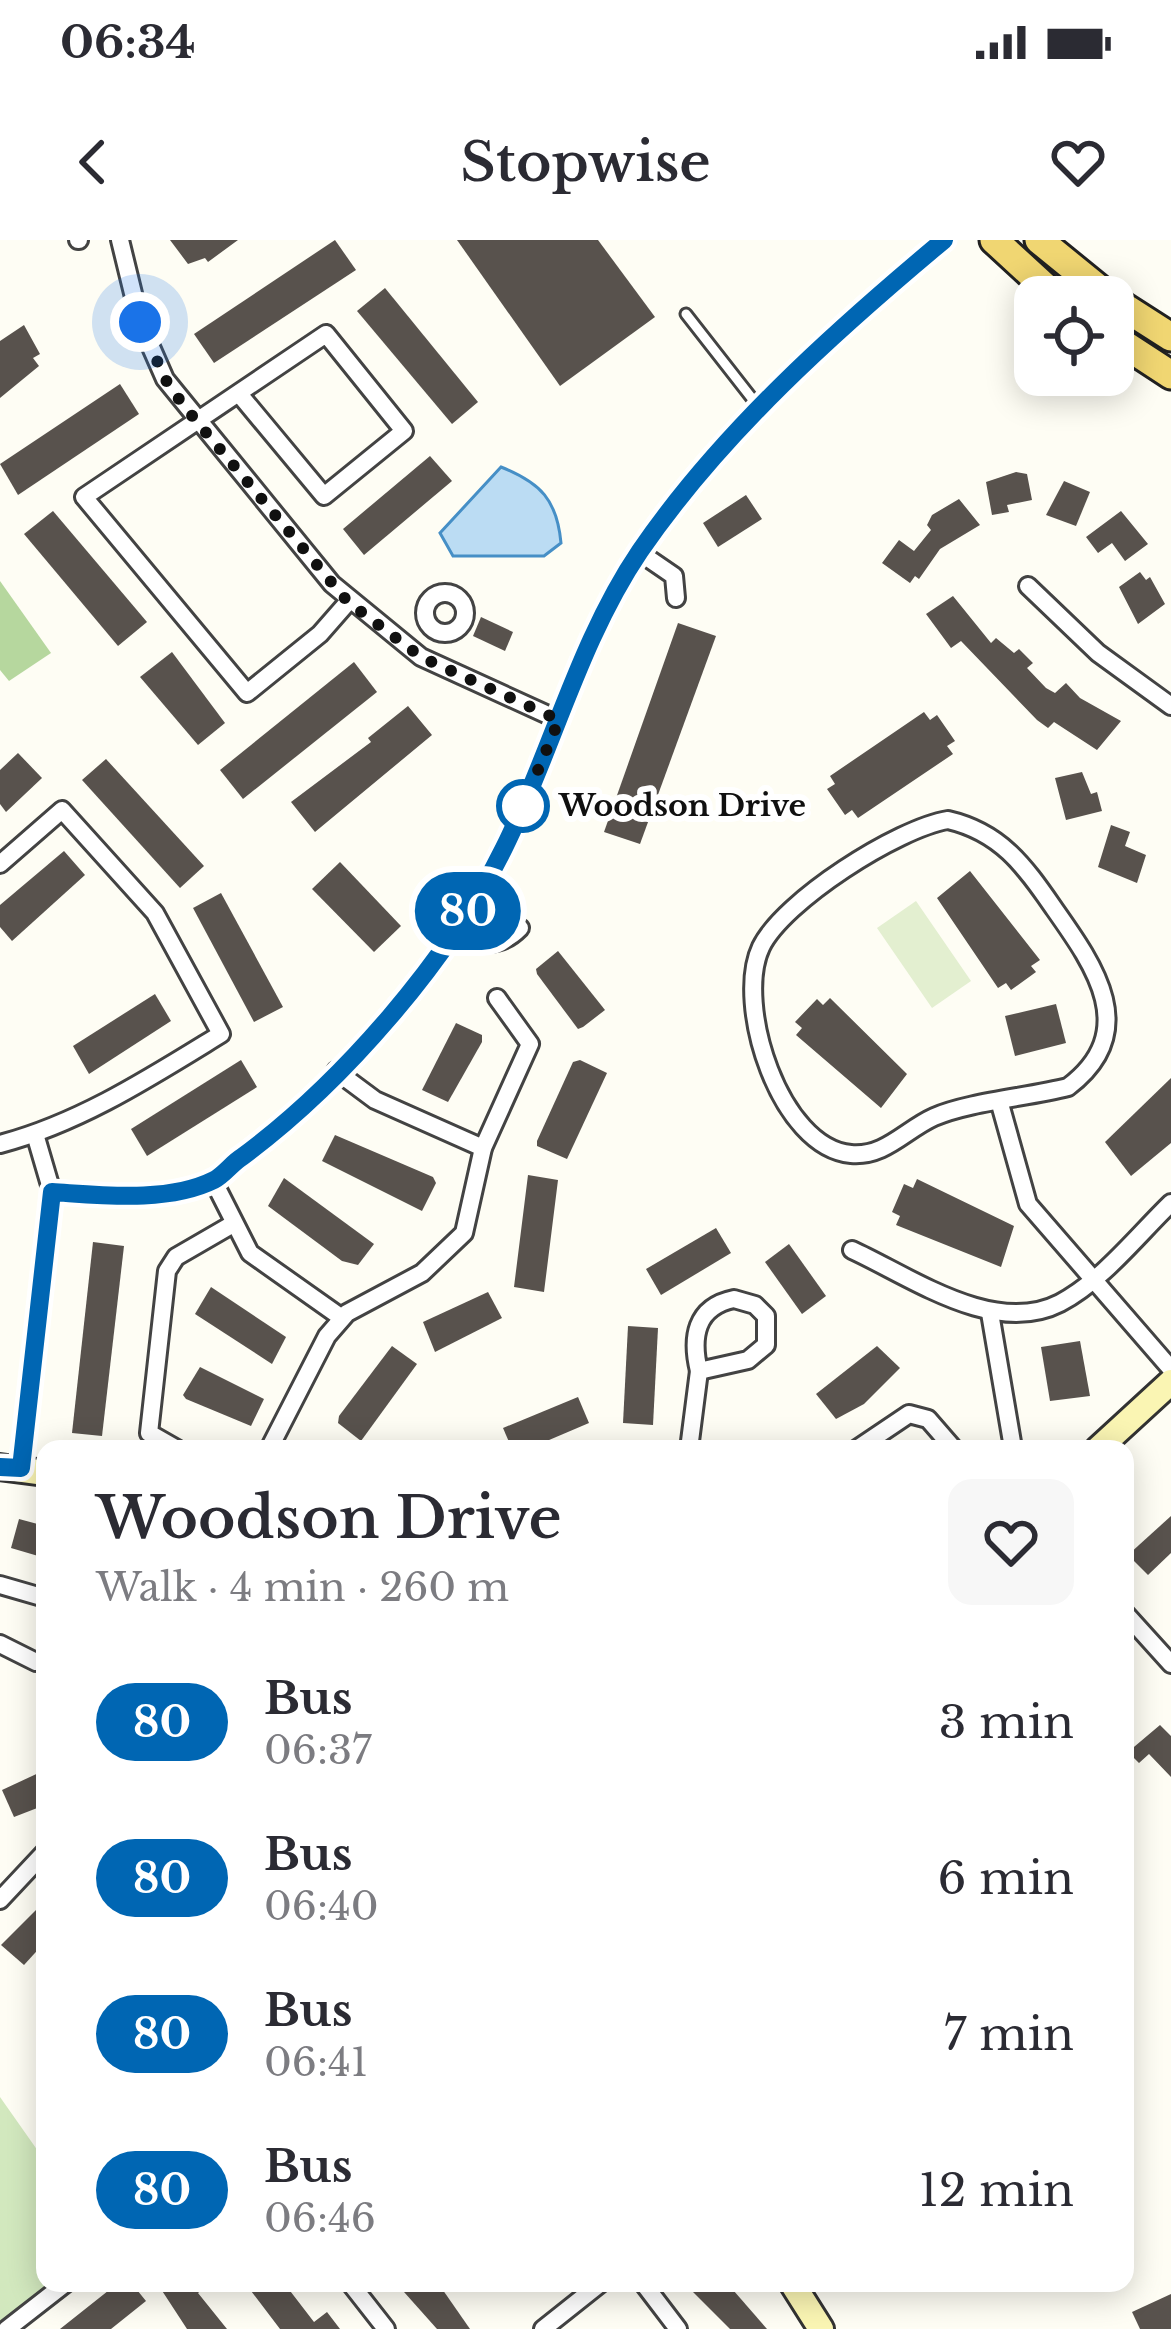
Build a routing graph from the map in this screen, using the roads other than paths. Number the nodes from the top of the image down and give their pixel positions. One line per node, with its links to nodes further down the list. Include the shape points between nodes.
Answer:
1 (120, 240): 14 (street, via 152,352)
2 (944, 240): 13 (street)
3 (994, 240): 5 (main road)
4 (1039, 240): 6 (main road)
5 (1033, 276)
6 (1084, 276)
7 (1134, 313): 9 (main road)
8 (686, 314): 13 (lane)
9 (1171, 337)
10 (1134, 351): 11 (main road)
11 (1171, 375)
12 (240, 395): 12 (street, via 326,334 404,431 324,496); 14 (street)
13 (761, 410): 15 (street)
14 (198, 423): 18 (street); 18 (street, via 84,497 247,693)
15 (640, 552): 17 (street, via 674,576); 22 (street)
16 (1028, 586): 21 (street, via 1098,653)
17 (676, 598)
18 (348, 602): 20 (street)
19 (434, 629): 20 (street)
20 (421, 657): 22 (street)
21 (1171, 706)
22 (559, 720): 26 (street, via 503,850)
23 (0, 865): 30 (street, via 62,810 155,913 221,1034 130,1090)
24 (422, 906): 26 (street)
25 (520, 928): 26 (street, via 496,945)
26 (455, 932): 28 (street)
27 (497, 998): 32 (street, via 530,1044)
28 (336, 1071): 32 (street, via 375,1100); 33 (street)
29 (1000, 1105): 29 (street, via 935,1117 871,1153 839,1152 778,1093 760,1040 754,981 767,938 812,894 933,822 985,833 1019,859 1100,980 1104,1042 1086,1074 1068,1087); 38 (street, via 1028,1204)
30 (35, 1134): 31 (street); 34 (street)
31 (0, 1144)
32 (483, 1148): 40 (street, via 464,1233 446,1256)
33 (213, 1180): 34 (street, via 154,1193); 36 (street)
34 (52, 1192): 51 (street)
35 (1171, 1203): 38 (street)
36 (233, 1224): 40 (street, via 250,1253); 44 (street, via 167,1270 149,1432)
37 (852, 1250): 39 (street)
38 (1094, 1278): 39 (street, via 1059,1304); 41 (street)
39 (990, 1312): 49 (street)
40 (342, 1318): 45 (street)
41 (1171, 1370)
42 (699, 1372): 42 (street, via 758,1355 769,1336 762,1311 734,1300 705,1313 695,1333); 46 (street)
43 (1171, 1382): 50 (street)
44 (162, 1440)
45 (274, 1440)
46 (690, 1440)
47 (870, 1440): 48 (street, via 909,1414 928,1419)
48 (946, 1440)
49 (1012, 1440)
50 (1108, 1440)
51 (22, 1469)
52 (0, 1585): 53 (street)
53 (36, 1595)
54 (1134, 1623): 57 (street)
55 (0, 1645): 56 (street)
56 (36, 1662)
57 (1171, 1664)
58 (36, 1862): 59 (street)
59 (0, 1900)
60 (55, 2292): 65 (street)
61 (357, 2292): 66 (street)
62 (590, 2292): 67 (street)
63 (650, 2292): 68 (street)
64 (798, 2292): 69 (street)
65 (8, 2329)
66 (386, 2329)
67 (543, 2329)
68 (678, 2329)
69 (821, 2329)

